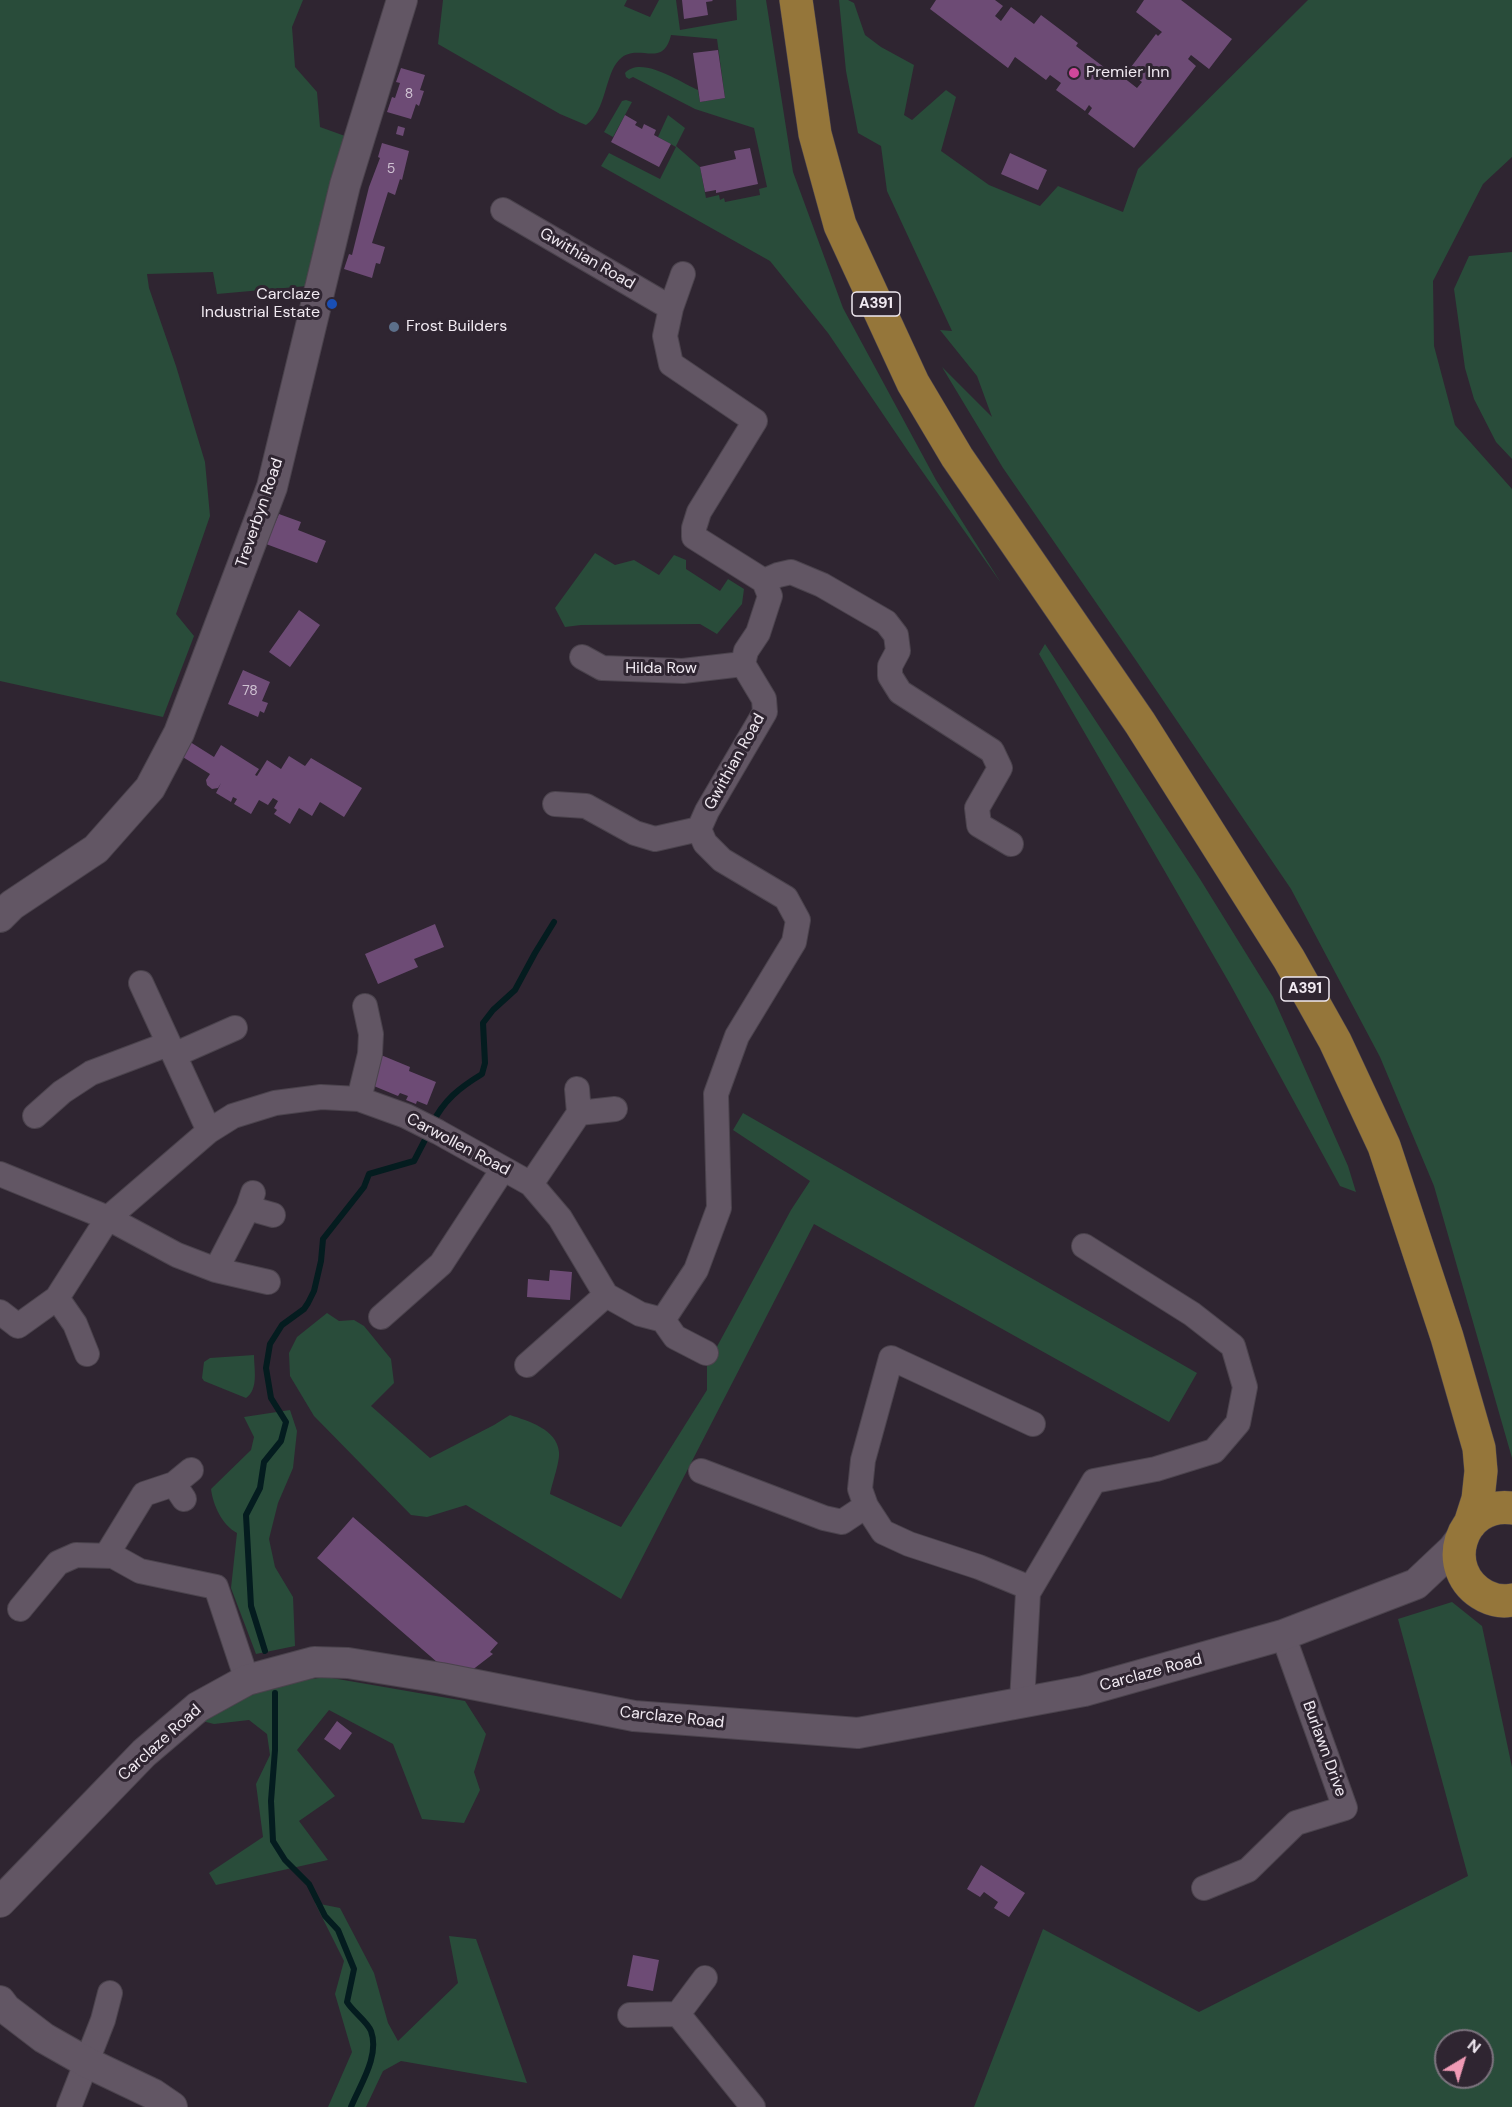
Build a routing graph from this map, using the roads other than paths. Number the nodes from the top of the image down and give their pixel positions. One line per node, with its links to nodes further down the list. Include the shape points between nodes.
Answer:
1 (402, 0): 12 (street, Treverbyn Road, via 345,185 272,487 179,733 150,789 96,849)
2 (796, 0): 40 (highway, A391, via 821,157 840,225 882,318 913,383 957,458 1140,723 1289,959 1335,1041 1384,1146)
3 (503, 210): 5 (street, Gwithian Road)
4 (683, 274): 5 (street)
5 (670, 308): 6 (street, via 665,336 671,364 755,421 699,512 694,537)
6 (764, 581): 8 (street, via 770,596); 11 (street, via 791,572 886,622 897,635 898,651 890,666 890,676 900,692 992,751 1000,768 977,808 979,825)
7 (582, 657): 8 (street, Hilda Row, via 602,668 671,671)
8 (743, 664): 10 (street, Gwithian Road, via 764,699 765,712)
9 (555, 804): 10 (street, via 586,806 635,833 655,839)
10 (699, 829): 35 (street, Gwithian Road, via 705,843 722,860 786,898 798,920 794,942 737,1036 716,1094 719,1208 696,1270)
11 (1011, 844)
12 (0, 917)
13 (141, 983): 16 (street)
14 (366, 1006): 18 (street, via 370,1054)
15 (235, 1028): 16 (street)
16 (171, 1050): 21 (street, via 91,1073); 22 (street)
17 (577, 1089): 20 (street)
18 (358, 1099): 22 (street, Carwollen Road, via 321,1097 275,1103 233,1116); 23 (street, Carwollen Road, via 431,1128)
19 (615, 1109): 20 (street)
20 (579, 1113): 25 (street)
21 (35, 1116)
22 (209, 1131): 27 (street, Carwollen Road)
23 (503, 1169): 25 (street, Carwollen Road); 34 (street, via 441,1264)
24 (0, 1174): 27 (street)
25 (531, 1184): 31 (street, Carwollen Road, via 560,1218)
26 (273, 1215): 29 (street, via 250,1201)
27 (108, 1218): 29 (street, via 177,1255); 32 (street, Carwollen Road)
28 (1084, 1246): 49 (street, via 1192,1314 1233,1346 1245,1387 1238,1423 1214,1451 1156,1469 1094,1481)
29 (216, 1270): 30 (street)
30 (268, 1282)
31 (606, 1295): 35 (street, Carwollen Road, via 639,1314); 38 (street)
32 (57, 1298): 33 (street, via 18,1326); 37 (street, via 75,1324)
33 (0, 1312)
34 (381, 1317)
35 (663, 1320): 36 (street, Carwollen Road, via 675,1337)
36 (706, 1353)
37 (87, 1354)
38 (527, 1365)
39 (1033, 1424): 44 (street, via 891,1358 863,1460 860,1489)
40 (1479, 1448): 43 (highway, A391); 46 (highway, A391, via 1478,1499)
41 (701, 1470): 44 (street, via 842,1522)
42 (183, 1485): 47 (street, via 144,1494)
43 (1512, 1500)
44 (866, 1506): 49 (street, via 884,1532)
45 (1512, 1508): 46 (highway, via 1495,1508 1481,1514)
46 (1466, 1530): 48 (street, Carclaze Road, via 1453,1549); 50 (highway, via 1458,1551 1459,1567 1466,1580)
47 (106, 1556): 51 (street, via 76,1555 58,1563); 53 (street, via 140,1571 216,1587)
48 (1416, 1584): 50 (street, Carclaze Road, via 1450,1584); 52 (street, Carclaze Road)
49 (1030, 1588): 54 (street)
50 (1497, 1602)
51 (20, 1609)
52 (1283, 1635): 54 (street, Carclaze Road, via 1084,1691); 55 (street, Burlawn Drive, via 1346,1808 1296,1823 1248,1870)
53 (247, 1680): 54 (street, Carclaze Road, via 314,1662 348,1663 634,1716 858,1733); 56 (street, Carclaze Road, via 198,1707 144,1754)
54 (1022, 1702)
55 (1204, 1888)
56 (0, 1902)
57 (705, 1978): 60 (street)
58 (110, 1993): 62 (street)
59 (0, 2001): 62 (street, via 44,2038)
60 (678, 2014): 61 (street); 65 (street)
61 (630, 2015)
62 (87, 2063): 63 (street); 64 (street)
63 (69, 2107)
64 (172, 2107)
65 (753, 2107)

